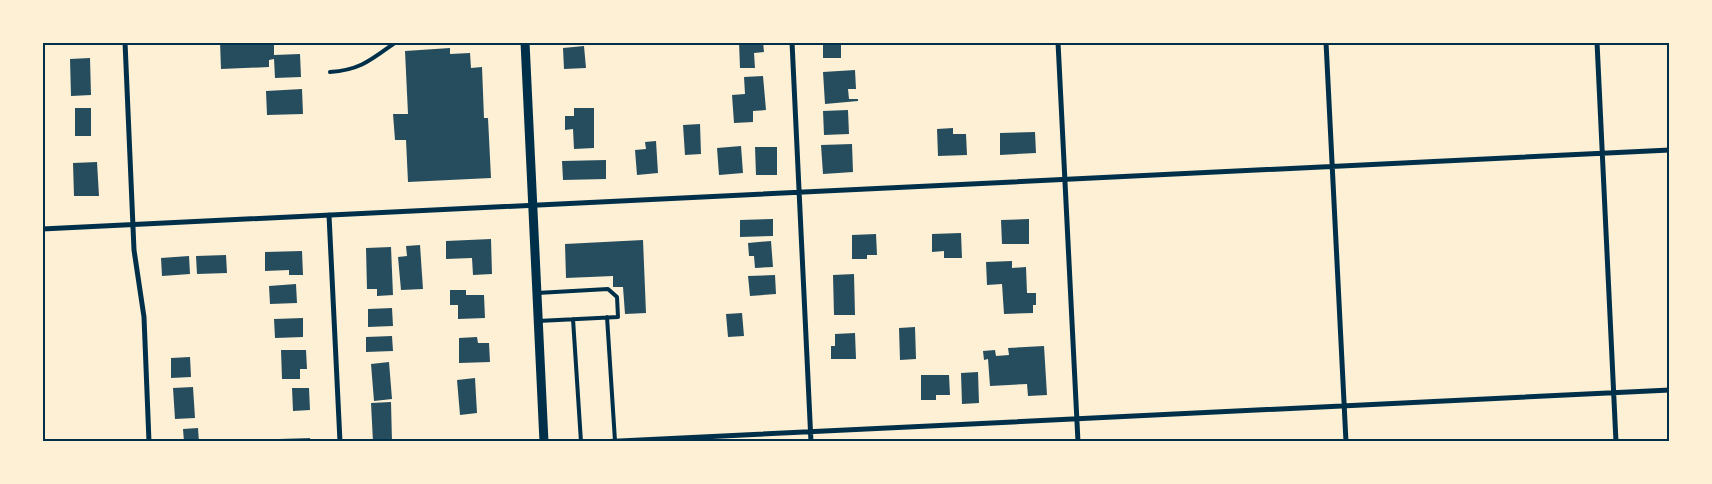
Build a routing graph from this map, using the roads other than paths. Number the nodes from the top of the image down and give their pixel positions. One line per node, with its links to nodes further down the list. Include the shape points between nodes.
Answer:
1 (125, 42): 16 (street)
2 (396, 42): 8 (lane, via 362,66)
3 (525, 42): 14 (street)
4 (792, 42): 13 (street)
5 (1058, 42): 12 (street)
6 (1326, 42): 11 (street)
7 (1597, 42): 10 (street)
8 (330, 72)
9 (1670, 150): 10 (street)
10 (1602, 154): 11 (street); 23 (street)
11 (1332, 167): 12 (street); 24 (street)
12 (1065, 180): 13 (street); 25 (street)
13 (799, 192): 14 (street); 26 (street)
14 (532, 205): 15 (street); 18 (street)
15 (329, 215): 16 (street); 29 (street)
16 (133, 225): 17 (street); 28 (street, via 144,317)
17 (42, 229)
18 (537, 293): 19 (lane, via 608,289 617,297 618,317); 21 (street)
19 (607, 318): 20 (lane); 27 (lane)
20 (573, 319): 21 (lane); 31 (lane)
21 (538, 321): 30 (street)
22 (1670, 390): 23 (street)
23 (1614, 392): 24 (street); 36 (street)
24 (1344, 406): 25 (street); 35 (street)
25 (1076, 418): 26 (street); 34 (street)
26 (810, 431): 27 (street); 33 (street)
27 (615, 441): 32 (street)
28 (149, 442)
29 (340, 442)
30 (544, 442)
31 (581, 442)
32 (599, 442)
33 (811, 442)
34 (1078, 442)
35 (1346, 442)
36 (1616, 442)

